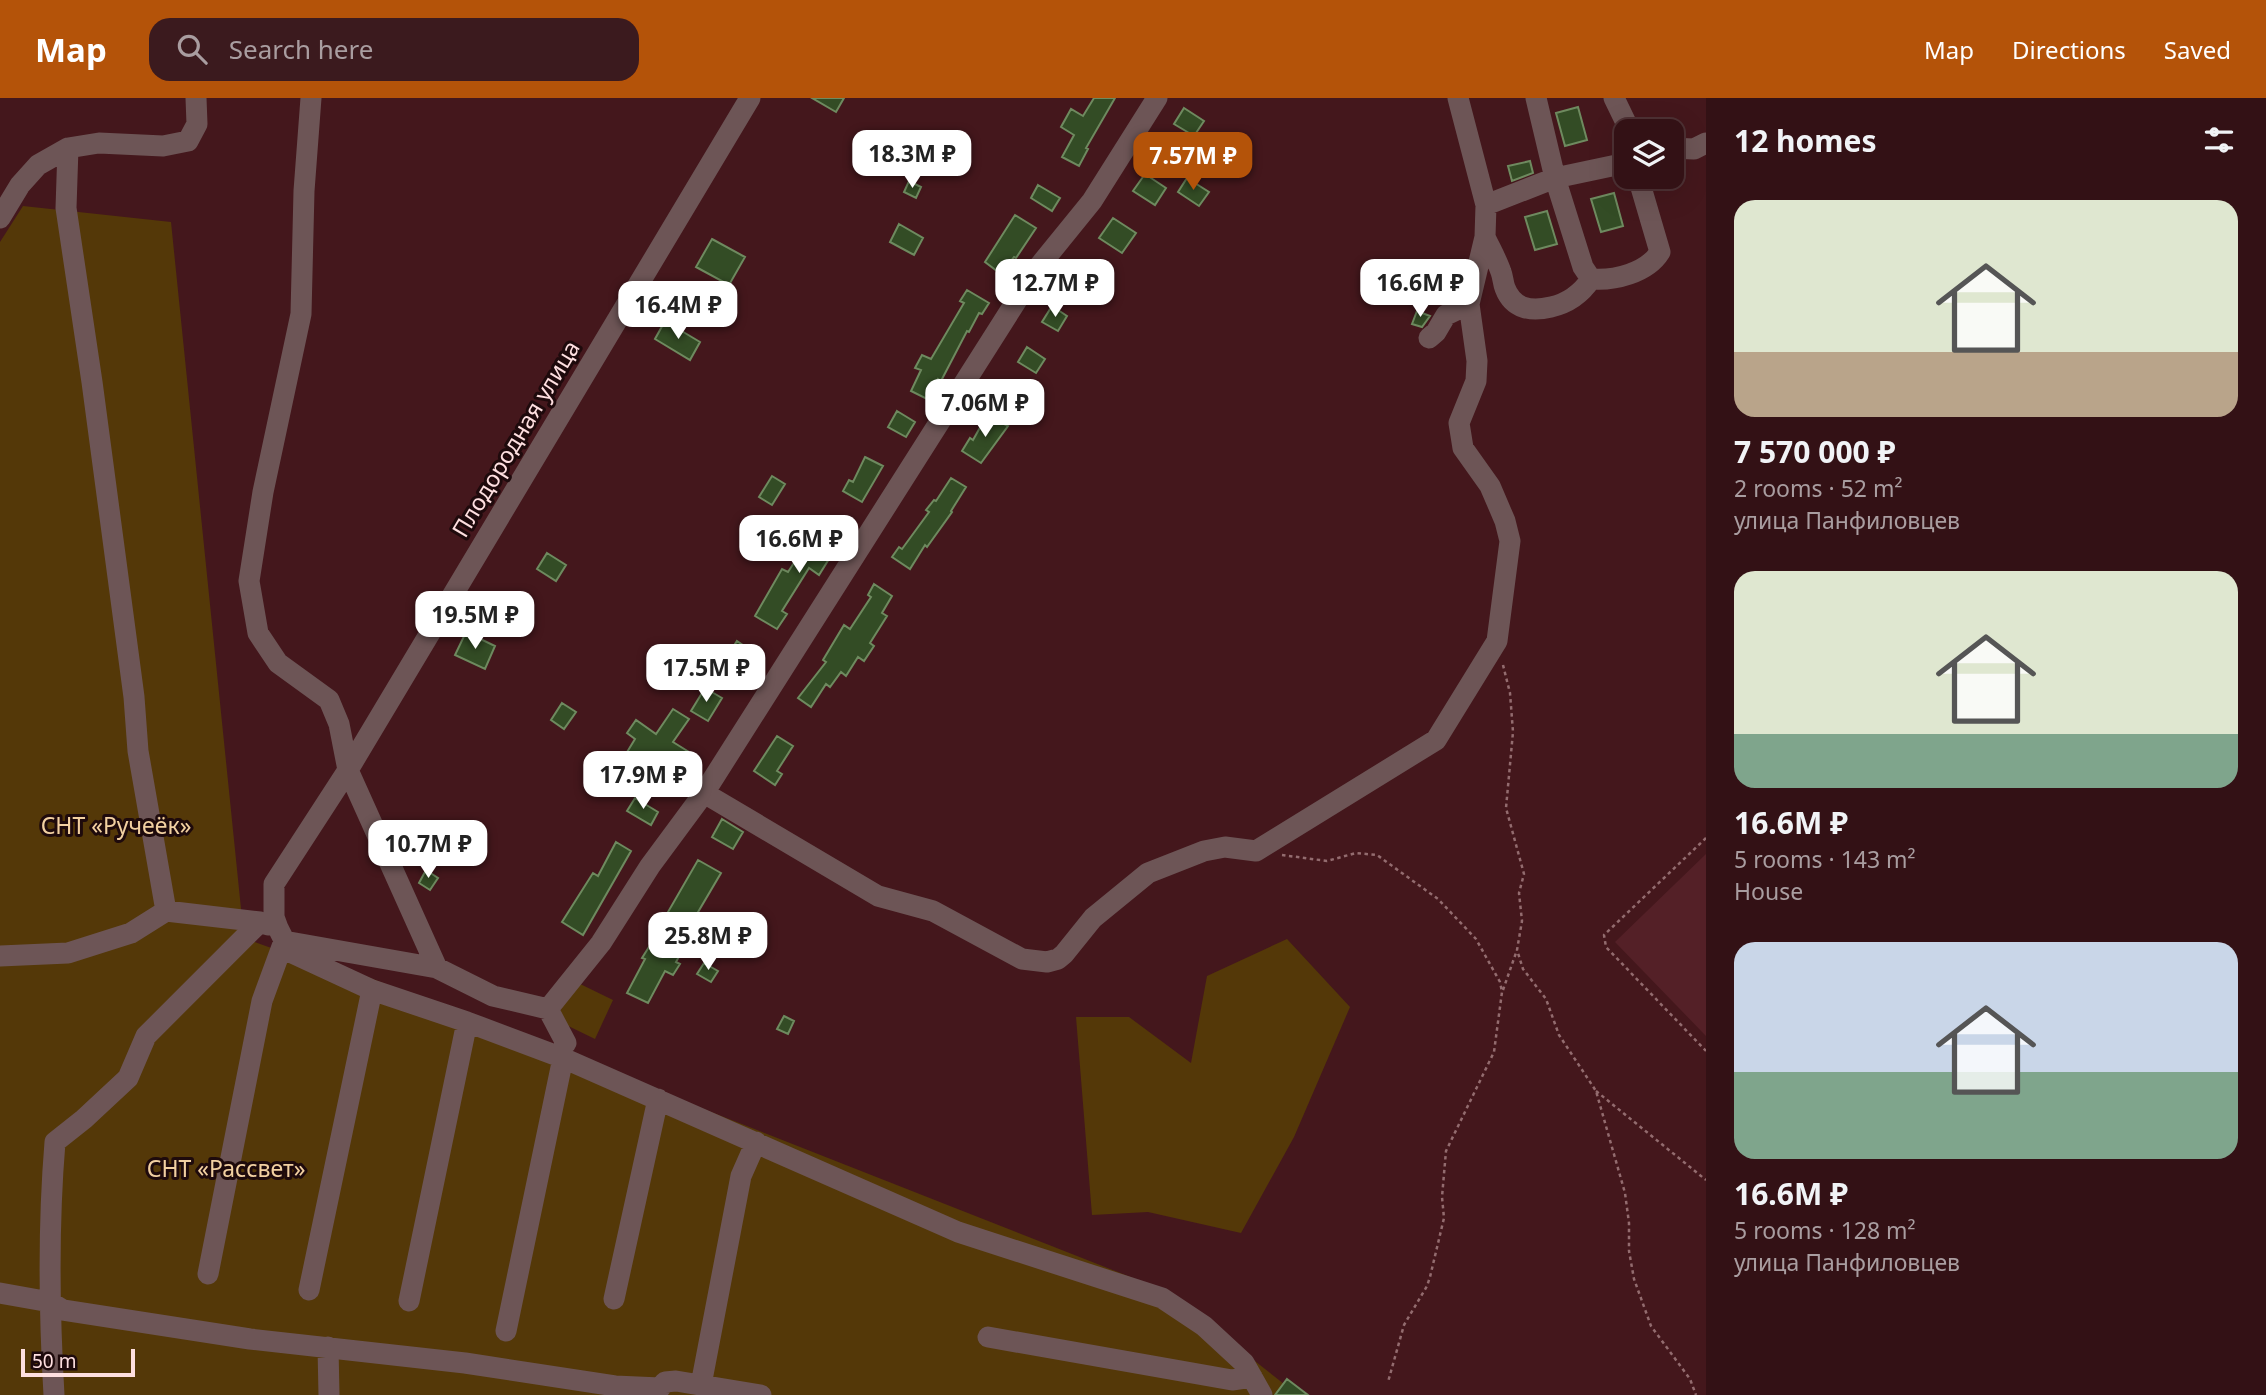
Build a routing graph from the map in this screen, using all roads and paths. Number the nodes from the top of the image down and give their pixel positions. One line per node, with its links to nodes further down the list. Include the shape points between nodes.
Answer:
1 (196, 98): 10 (street, via 197,124 188,141 163,146 99,143)
2 (311, 98): 22 (street, via 301,314 248,582 258,633 278,663 328,700 339,724)
3 (750, 98): 22 (street, Плодородная улица)
4 (1157, 98): 23 (street, via 1092,201 1036,270)
5 (1458, 98): 15 (street)
6 (1536, 98): 13 (street)
7 (1614, 98): 8 (street)
8 (1624, 119)
9 (1706, 143): 11 (street)
10 (68, 148): 16 (street, via 38,165); 26 (street, via 66,208 138,751)
11 (1684, 149)
12 (1614, 166): 13 (street)
13 (1555, 178): 15 (street); 18 (street, via 1583,267)
14 (1641, 189): 18 (street, via 1660,252 1646,267 1607,280)
15 (1486, 205): 17 (street)
16 (0, 218)
17 (1485, 237): 18 (street, via 1507,293 1521,307 1554,306 1581,293); 19 (street)
18 (1591, 279)
19 (1469, 304): 20 (street, via 1446,315); 21 (street, via 1477,361 1476,381 1459,423 1463,448 1490,486 1510,541)
20 (1429, 338)
21 (1497, 642): 25 (street, via 1436,740); 28 (path, via 1510,693 1513,732 1506,808 1524,874)
22 (348, 770): 27 (street, Плодородная улица, via 274,884); 30 (street)
23 (704, 793): 25 (street, via 878,896 933,911 1022,959 1047,962 1064,954 1093,918 1148,873 1204,851 1225,847); 33 (street, via 601,943)
24 (1706, 838): 36 (path, via 1604,935 1606,947)
25 (1256, 851): 32 (path, via 1317,861 1356,853 1377,855 1423,886 1476,939)
26 (166, 911): 27 (street); 29 (street, via 131,933 68,953)
27 (274, 930): 30 (street); 31 (street, via 290,952); 41 (street); 46 (street, via 146,1036 128,1078 55,1142)
28 (1517, 950): 32 (path); 37 (path, via 1523,968 1546,999 1559,1035)
29 (0, 956)
30 (437, 968): 33 (street, via 493,996)
31 (372, 990): 34 (street); 42 (street)
32 (1502, 992): 50 (path, via 1494,1052 1446,1151 1444,1218 1427,1286 1404,1325)
33 (548, 1009): 35 (street)
34 (467, 1022): 35 (street); 45 (street)
35 (565, 1050): 38 (street); 47 (street)
36 (1706, 1051)
37 (1596, 1091): 40 (path); 57 (path, via 1625,1194 1634,1279 1651,1326 1690,1379)
38 (658, 1099): 39 (street); 44 (street)
39 (756, 1142): 51 (street, via 741,1176); 52 (street, via 958,1232 1162,1298 1204,1326 1244,1363)
40 (1706, 1180)
41 (208, 1274)
42 (309, 1290)
43 (0, 1293): 46 (street)
44 (614, 1299)
45 (409, 1301)
46 (50, 1302): 49 (street, via 63,1310); 54 (street)
47 (506, 1331)
48 (988, 1337): 52 (street)
49 (328, 1347): 53 (street); 55 (street)
50 (1388, 1382)
51 (701, 1385): 53 (street, via 665,1382); 56 (street)
52 (1257, 1386)
53 (660, 1392)
54 (54, 1395)
55 (329, 1395)
56 (761, 1395)
57 (1696, 1395)

